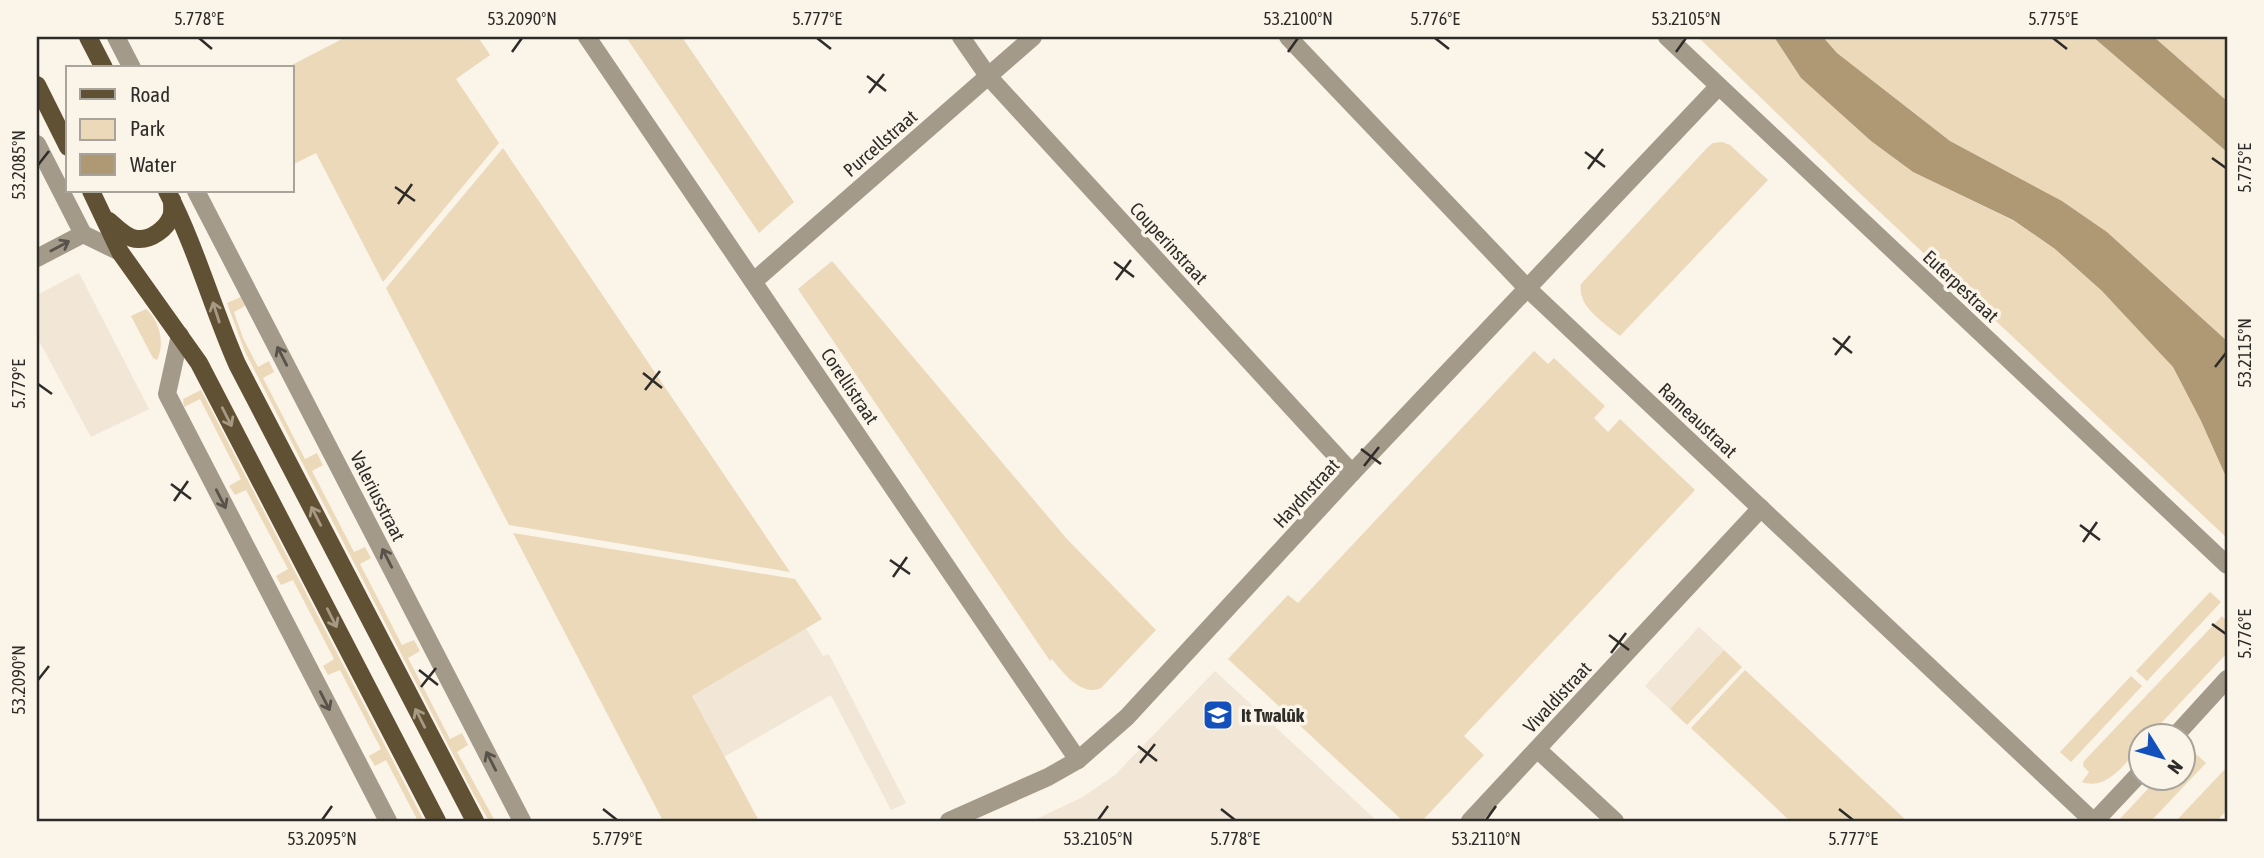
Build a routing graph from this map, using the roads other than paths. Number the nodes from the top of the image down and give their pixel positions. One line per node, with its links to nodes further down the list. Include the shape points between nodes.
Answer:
1 (88, 37): 8 (main road)
2 (116, 37): 9 (street)
3 (587, 37): 22 (street, Corellistraat)
4 (961, 37): 10 (street, Couperinstraat)
5 (1033, 37): 10 (street, Purcellstraat)
6 (1288, 37): 23 (street, Rameaustraat)
7 (1667, 37): 12 (street, Euterpestraat)
8 (103, 66)
9 (131, 66)
10 (988, 76): 22 (street, Purcellstraat); 25 (street, Couperinstraat)
11 (37, 85): 13 (main road)
12 (1718, 87): 23 (street, Haydnstraat); 27 (street, Euterpestraat)
13 (66, 143)
14 (37, 145): 19 (street)
15 (91, 192): 18 (main road)
16 (197, 192): 36 (street, Valeriusstraat, one-way to 16)
17 (169, 195): 18 (main road, via 172,216 149,237 138,239); 35 (main road, one-way to 17, via 237,364 196,252)
18 (102, 213): 20 (main road)
19 (83, 234): 20 (street); 21 (street, one-way to 19)
20 (120, 252): 24 (main road)
21 (37, 258)
22 (754, 281): 31 (street, Corellistraat)
23 (1528, 289): 25 (street, Haydnstraat); 26 (street, Rameaustraat)
24 (180, 335): 33 (street, one-way to 33, via 167,394); 34 (main road, one-way to 34, via 211,385)
25 (1352, 473): 31 (street, Haydnstraat, via 1127,717)
26 (1761, 508): 30 (street, Vivaldistraat); 40 (street, Rameaustraat)
27 (2227, 565)
28 (2227, 678): 29 (street)
29 (2188, 722)
30 (1537, 749): 38 (street, Vivaldistraat); 39 (street)
31 (1077, 760): 37 (street, Haydnstraat, via 1018,792)
32 (2128, 785): 40 (street)
33 (388, 821)
34 (438, 821)
35 (475, 821)
36 (522, 821)
37 (949, 821)
38 (1469, 821)
39 (1615, 821)
40 (2094, 821)

